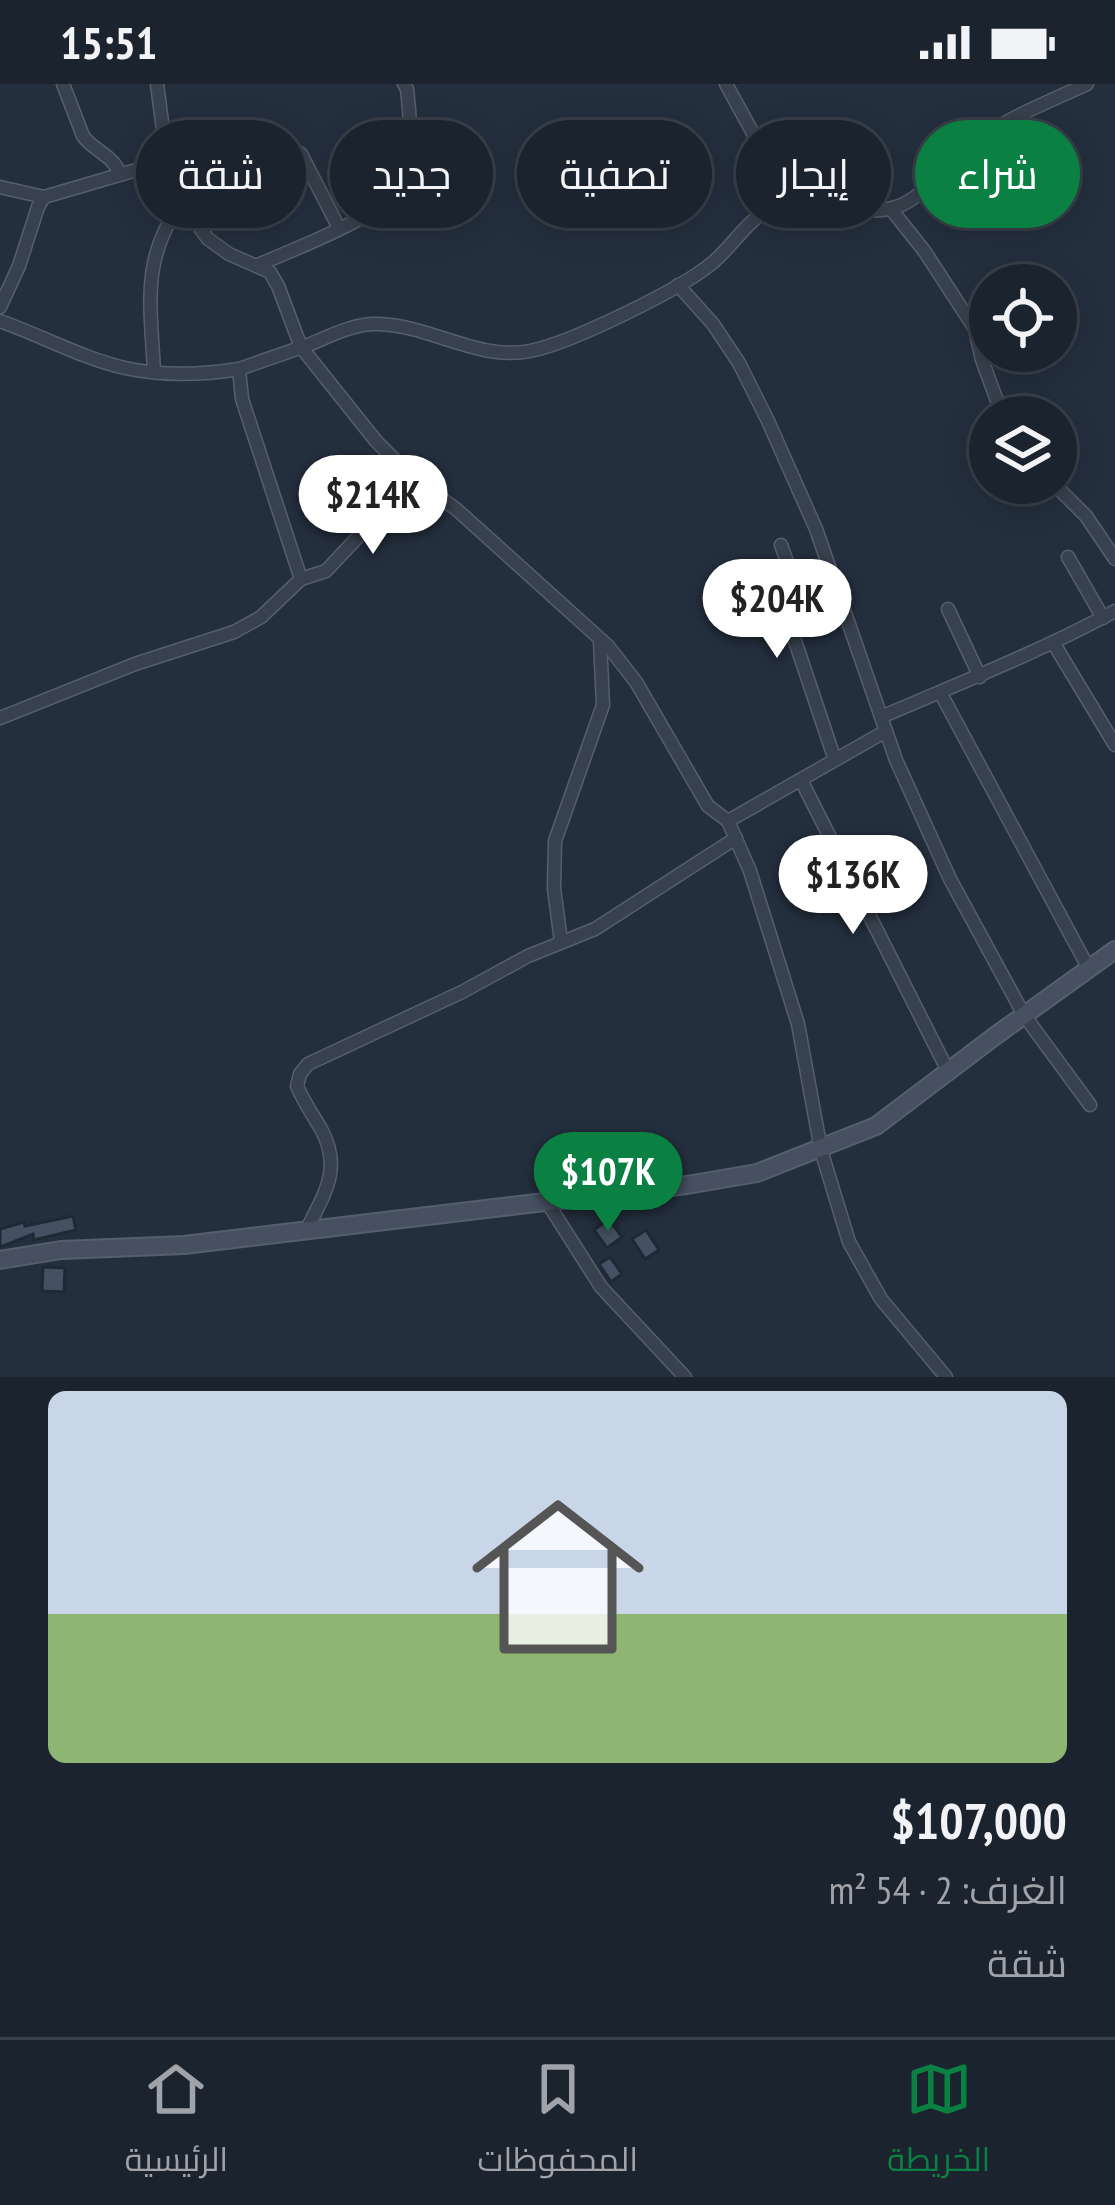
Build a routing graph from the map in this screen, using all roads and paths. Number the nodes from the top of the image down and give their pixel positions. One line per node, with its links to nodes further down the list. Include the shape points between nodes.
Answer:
1 (63, 84): 11 (street, via 83,136)
2 (157, 84): 6 (street)
3 (404, 84): 7 (street)
4 (726, 84): 8 (street)
5 (1087, 84): 14 (street, via 1010,120)
6 (162, 120)
7 (410, 120)
8 (746, 120)
9 (306, 164): 15 (street)
10 (136, 170): 11 (street)
11 (120, 174): 13 (street)
12 (0, 187): 13 (street)
13 (44, 197): 22 (street)
14 (891, 209): 27 (street, via 975,329)
15 (330, 210)
16 (164, 228): 26 (street, via 149,279)
17 (200, 228): 20 (street, via 229,254)
18 (339, 228): 20 (street)
19 (748, 228): 21 (street)
20 (258, 265): 24 (street, via 278,286)
21 (678, 285): 24 (street, via 530,351 477,349 374,323); 42 (street, via 739,363 768,421 816,529)
22 (0, 307)
23 (0, 321): 26 (street)
24 (301, 347): 25 (street); 28 (street)
25 (239, 369): 26 (street); 34 (street)
26 (154, 372)
27 (995, 396)
28 (413, 478): 34 (street, via 326,571); 37 (street)
29 (1074, 504): 30 (street)
30 (1110, 541): 33 (street)
31 (782, 545): 44 (street, via 798,592 789,622)
32 (1069, 557): 36 (street)
33 (1115, 559)
34 (301, 579): 41 (street, via 234,632)
35 (948, 610): 39 (street)
36 (1109, 614): 38 (street)
37 (599, 639): 46 (street, via 636,682 708,806); 48 (street, via 603,705 554,841)
38 (1054, 644): 39 (street); 43 (street)
39 (980, 677): 40 (street)
40 (940, 692): 42 (street); 50 (street)
41 (0, 718)
42 (884, 724): 44 (street); 51 (street, via 950,879)
43 (1115, 745)
44 (836, 760): 45 (street)
45 (801, 780): 46 (street); 52 (street)
46 (728, 821): 47 (street)
47 (736, 838): 48 (street, via 619,915); 54 (street, via 798,1024)
48 (561, 942): 56 (street, via 308,1064 297,1086 333,1168)
49 (1115, 950): 50 (street)
50 (1089, 969): 51 (street)
51 (1024, 1016): 52 (street); 53 (street)
52 (948, 1071): 54 (street, via 876,1126)
53 (1090, 1105)
54 (821, 1150): 55 (street, via 757,1173); 59 (street, via 849,1242 881,1299)
55 (547, 1202): 56 (street); 58 (street, via 601,1287)
56 (307, 1231): 57 (street)
57 (0, 1260)
58 (685, 1377)
59 (946, 1377)

